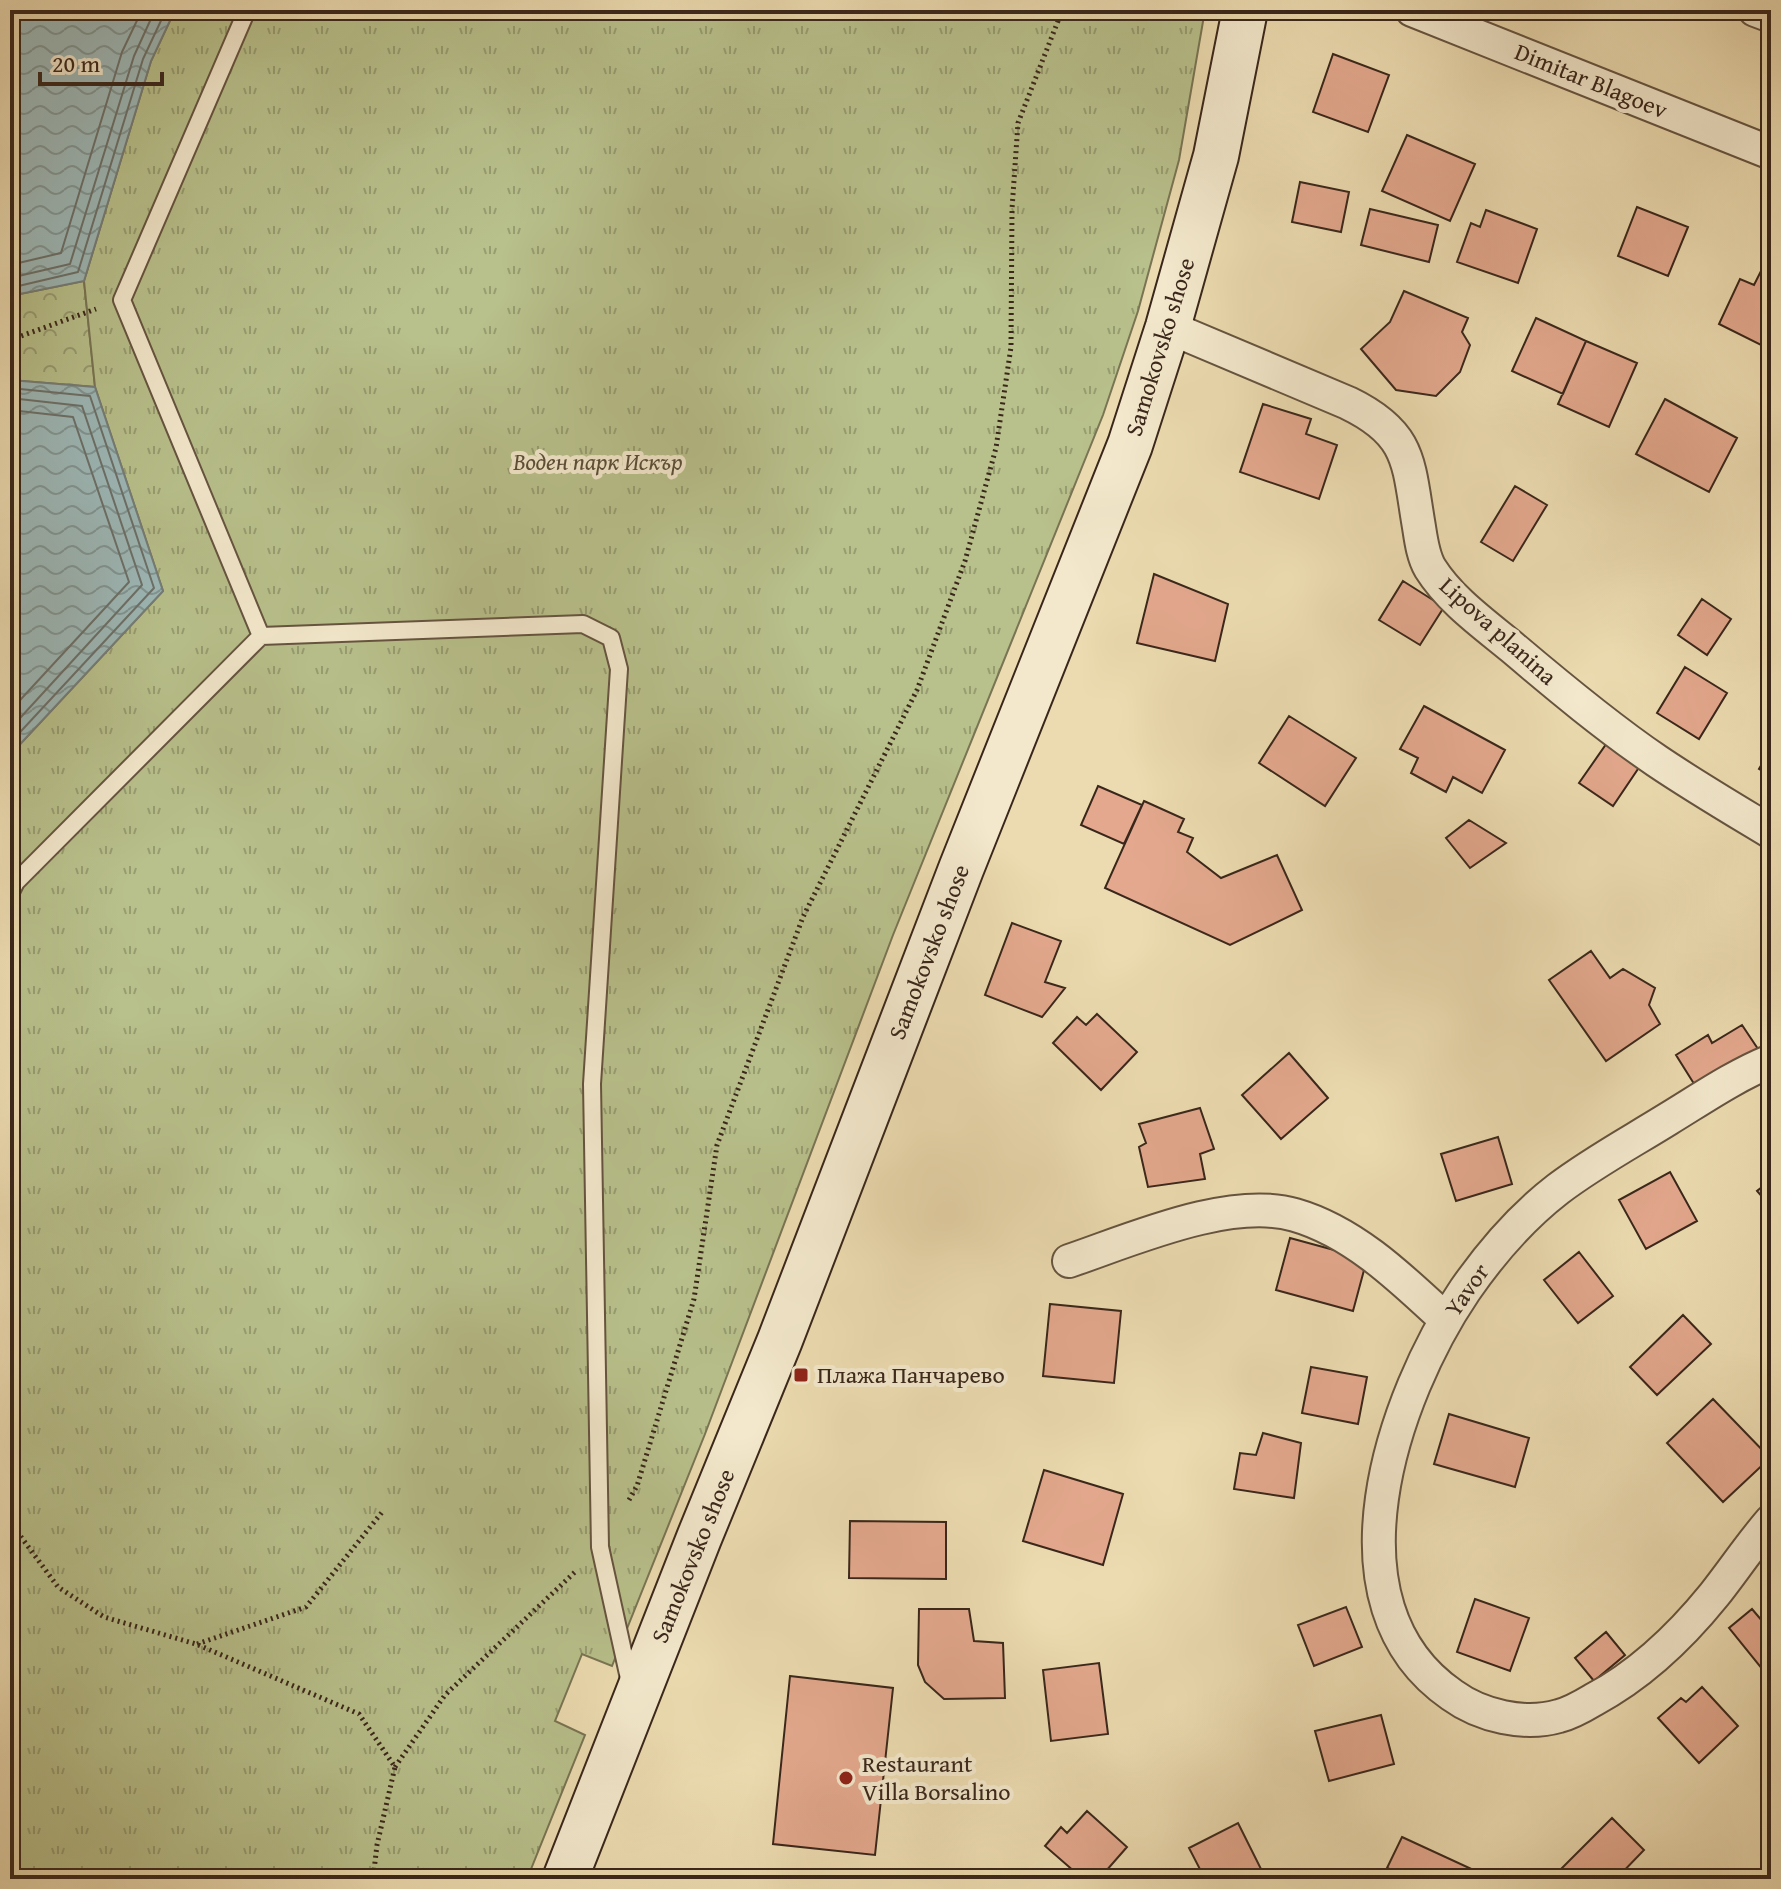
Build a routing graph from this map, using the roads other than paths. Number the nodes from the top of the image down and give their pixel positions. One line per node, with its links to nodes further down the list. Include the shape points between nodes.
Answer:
1 (247, 10): 8 (lane, via 122,300)
2 (1245, 10): 7 (main road, Samokovsko shose, via 1216,156)
3 (1412, 10): 6 (street, Dimitar Blagoev)
4 (1755, 10): 5 (street)
5 (1771, 16)
6 (1771, 153)
7 (1168, 327): 9 (street, Lipova planina, via 1348,403 1388,427 1402,445 1422,545 1441,583 1534,666 1655,760); 15 (main road, Samokovsko shose, via 1124,459)
8 (261, 636): 10 (lane, via 16,882); 15 (lane, via 583,624 611,638 619,669 592,1084 600,1547)
9 (1771, 832)
10 (10, 894)
11 (1771, 1061): 13 (street, Yavor, via 1733,1079 1555,1191 1487,1261)
12 (1069, 1261): 13 (street, via 1211,1217 1292,1214 1338,1233 1404,1280)
13 (1446, 1320): 14 (street, Yavor, via 1410,1390 1389,1463 1378,1554 1381,1582 1408,1650 1442,1689 1479,1710 1532,1720 1559,1716 1609,1692 1660,1652 1712,1597)
14 (1771, 1521)
15 (635, 1705): 16 (main road, Samokovsko shose)
16 (565, 1879)

